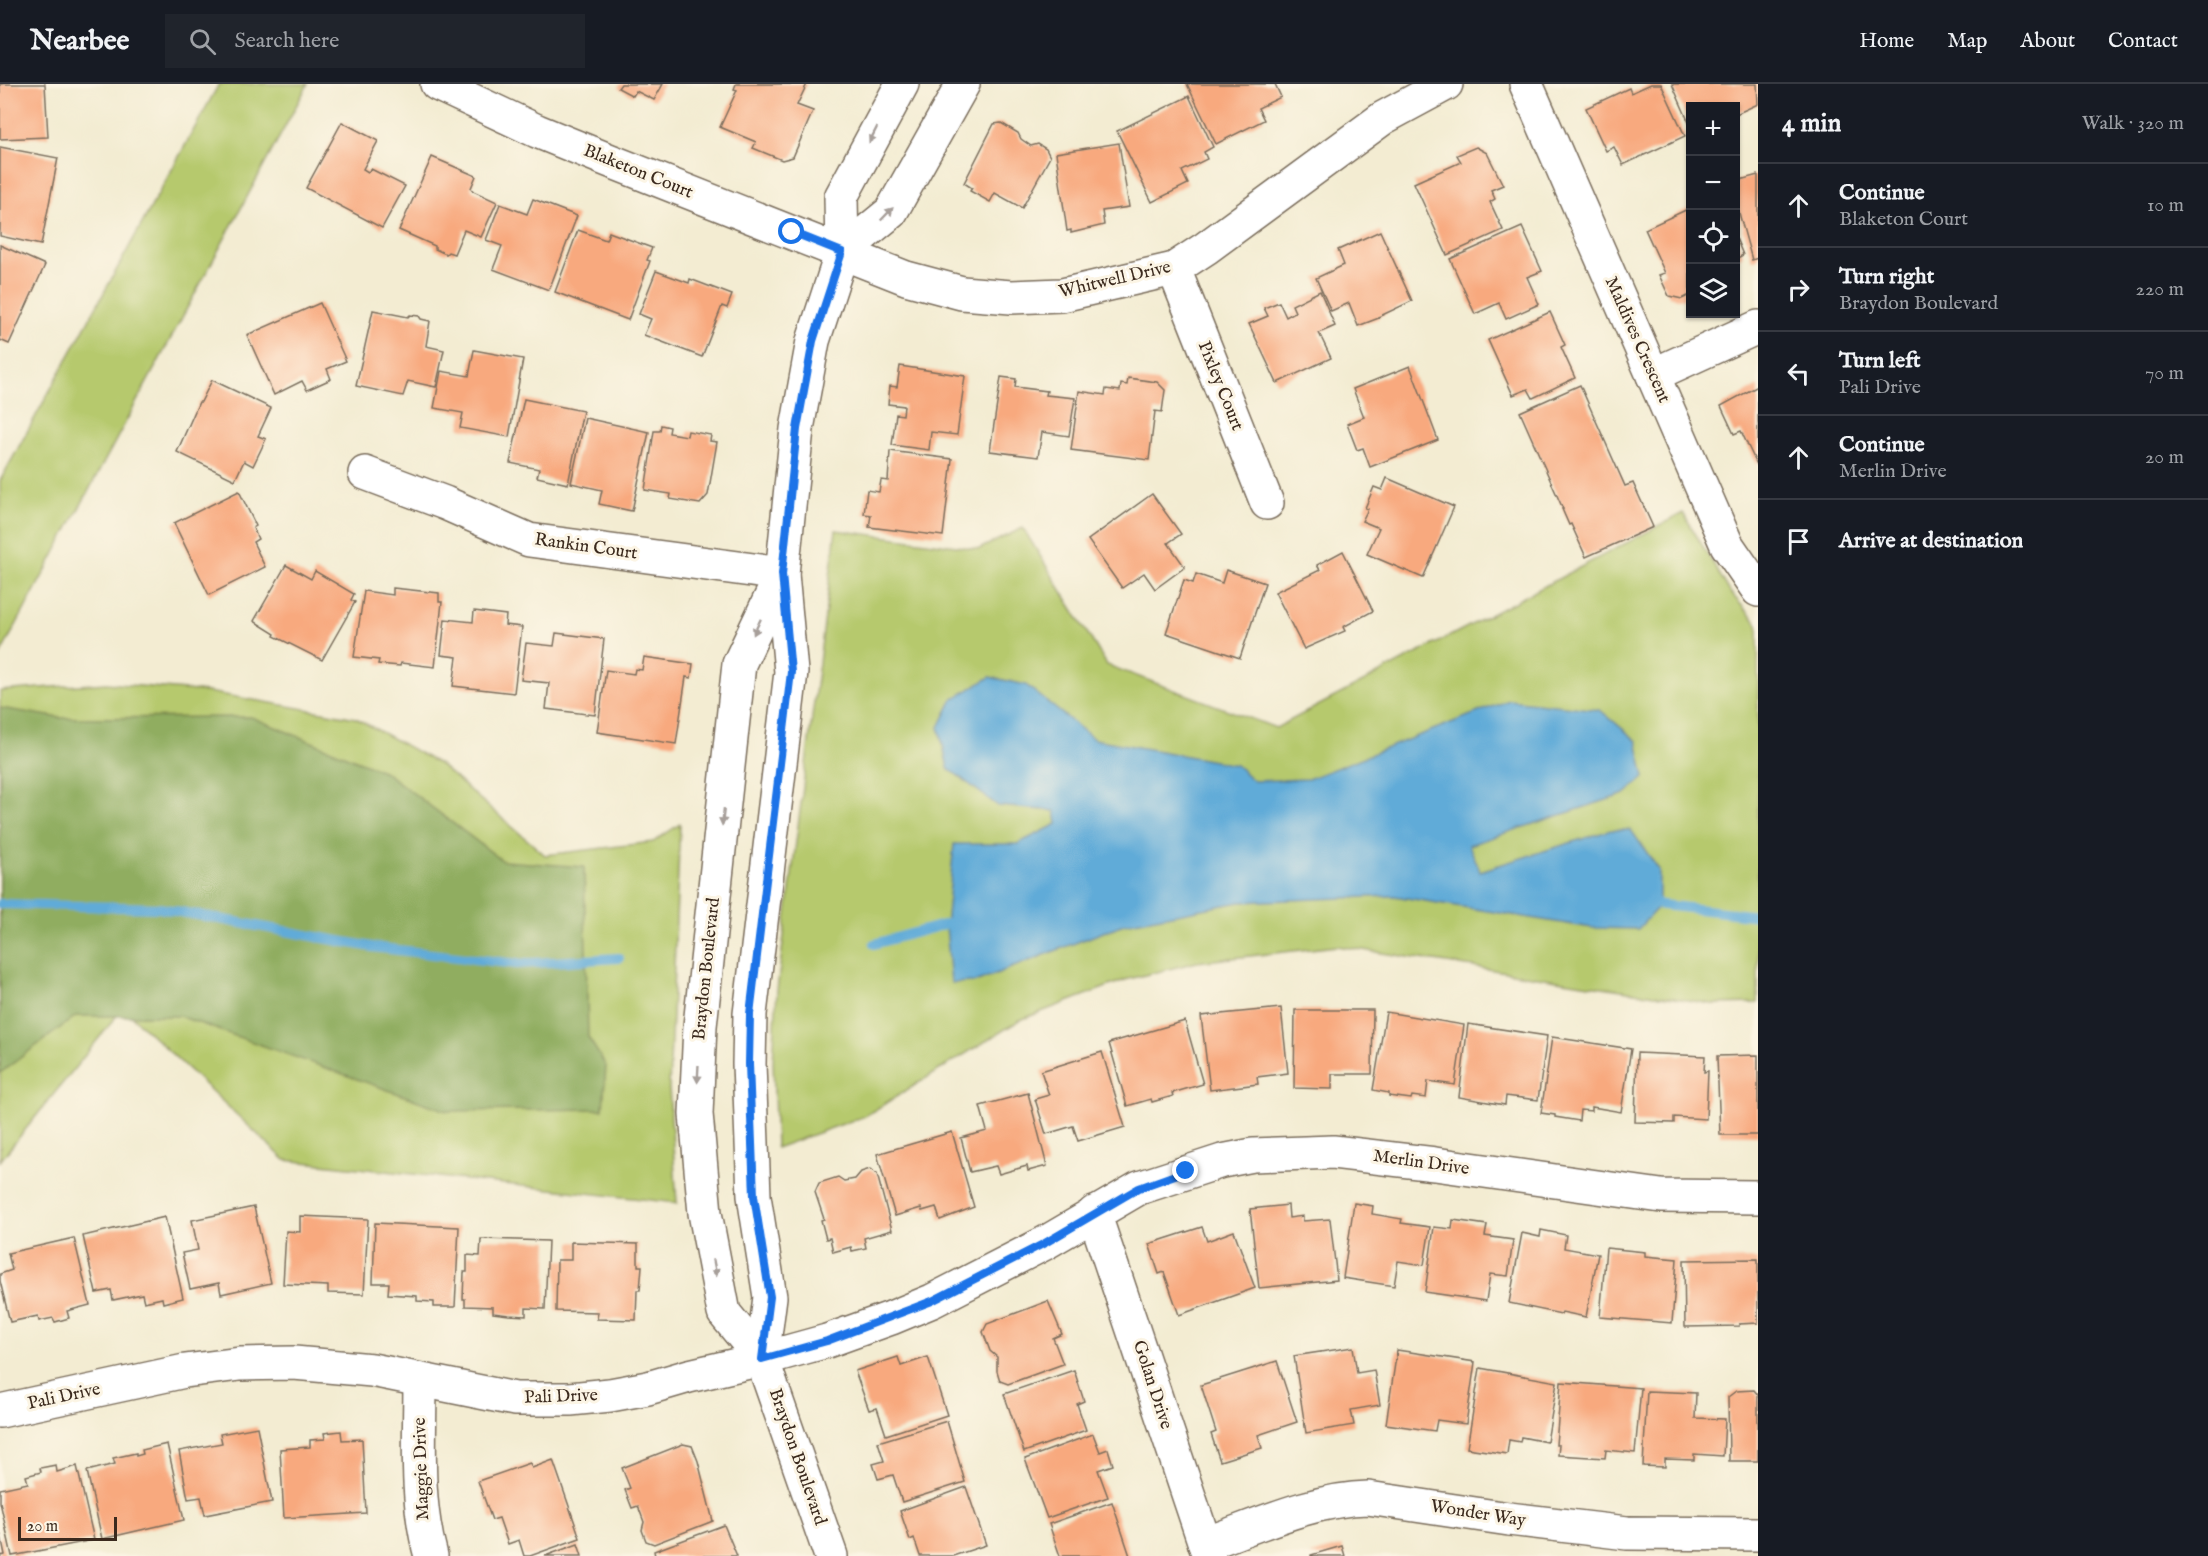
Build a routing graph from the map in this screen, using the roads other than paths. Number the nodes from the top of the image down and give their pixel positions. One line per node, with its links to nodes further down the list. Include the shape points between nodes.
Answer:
1 (437, 84): 6 (street, Blaketon Court, via 537,131)
2 (902, 84): 6 (street, Braydon Boulevard, one-way to 6, via 841,197)
3 (963, 84): 6 (street, one-way to 3, via 891,213)
4 (1446, 84): 7 (street, Whitwell Drive, via 1383,118)
5 (1526, 84): 9 (street, Maldives Crescent)
6 (842, 252): 7 (street, Whitwell Drive, via 927,284 986,297 1062,295); 12 (street, Braydon Boulevard, via 804,382)
7 (1174, 268): 11 (street, Pixley Court)
8 (1758, 327): 9 (street)
9 (1653, 375): 13 (street, Maldives Crescent, via 1727,545)
10 (365, 473): 12 (street, Rankin Court, via 529,540)
11 (1267, 503)
12 (782, 574): 16 (street, Braydon Boulevard, via 791,672 750,1014 754,1196 770,1297); 16 (street, Braydon Boulevard, one-way to 16, via 740,664 700,1026 696,1114 705,1213 724,1313)
13 (1758, 590)
14 (1758, 1197): 15 (street, Merlin Drive, via 1661,1196 1380,1157 1292,1152 1232,1159 1186,1171 1139,1188)
15 (1094, 1213): 16 (street, Pali Drive, via 932,1301 827,1341); 20 (street, Golan Drive)
16 (762, 1359): 17 (street, Pali Drive, via 648,1388 570,1399 515,1399); 22 (street, Braydon Boulevard)
17 (420, 1381): 18 (street, Pali Drive, via 361,1369 294,1363 240,1364 185,1371); 21 (street, Maggie Drive, via 419,1480 424,1532)
18 (0, 1411)
19 (1758, 1534): 20 (street, Wonder Way, via 1627,1533 1368,1498 1318,1505)
20 (1207, 1550)
21 (431, 1556)
22 (831, 1556)

